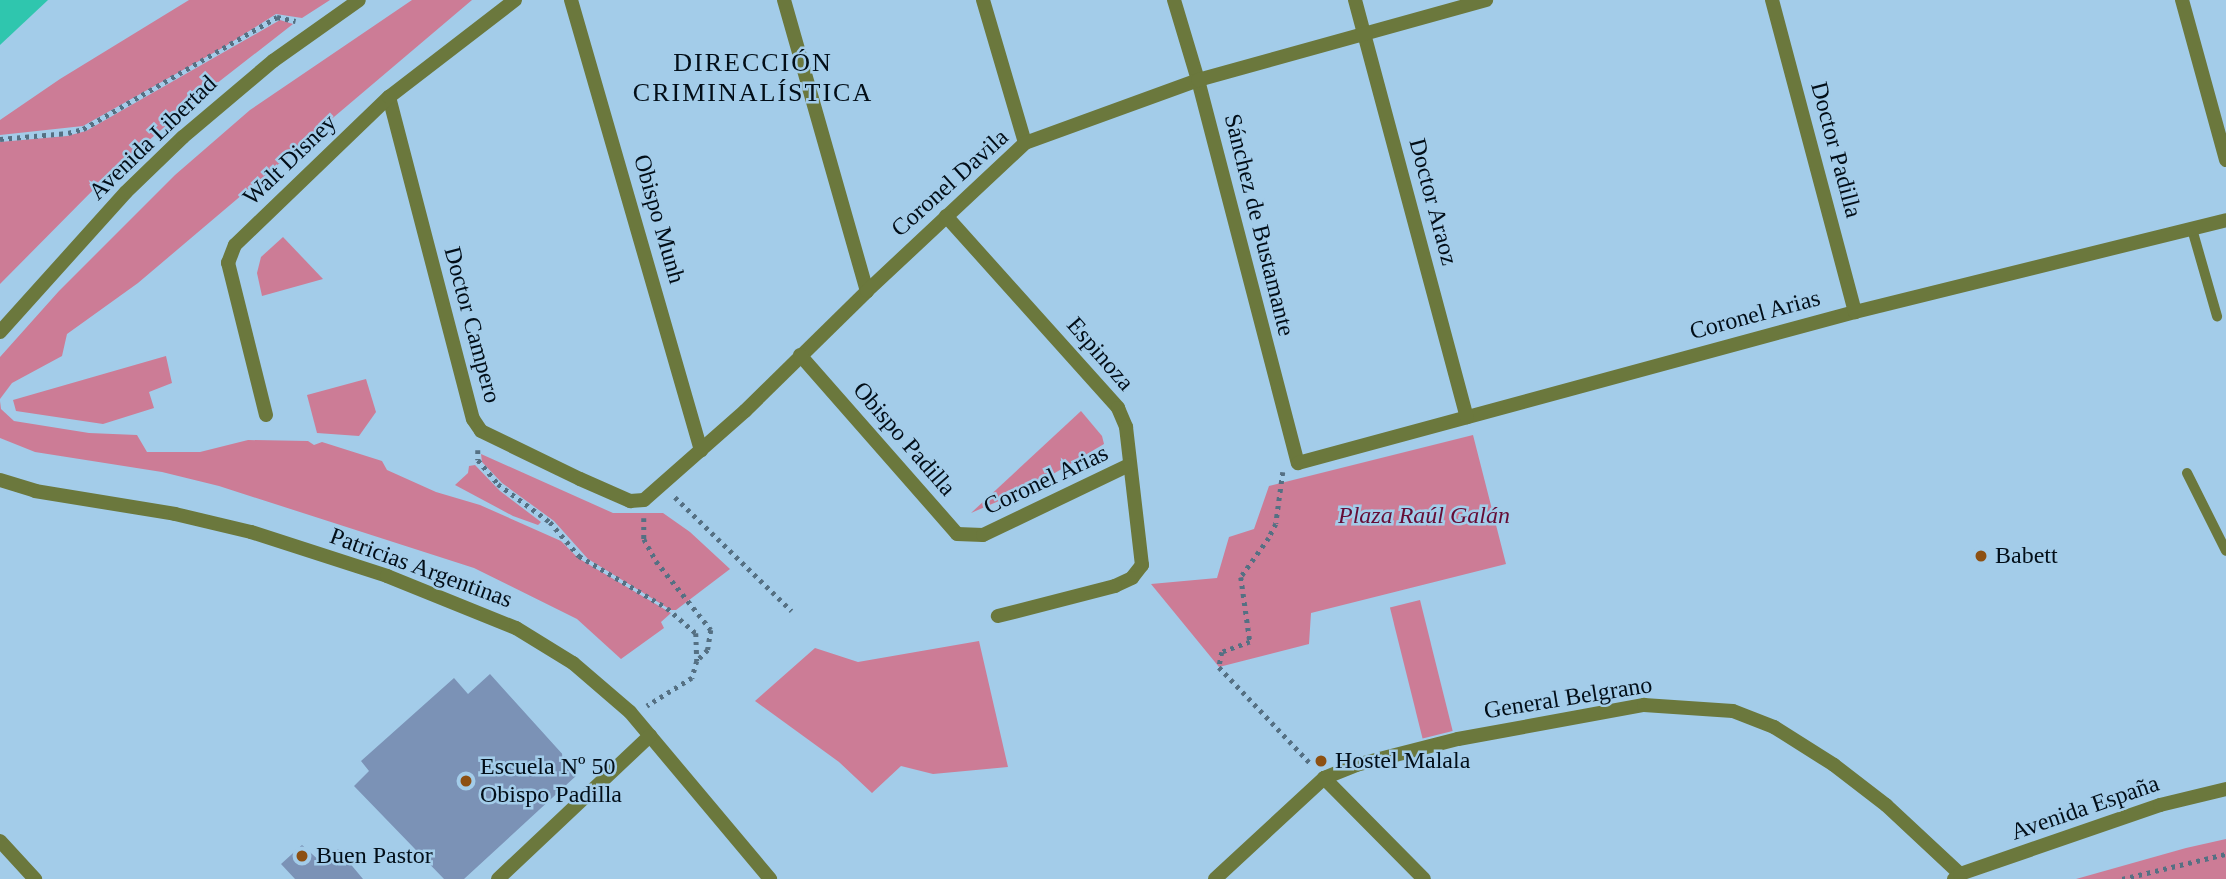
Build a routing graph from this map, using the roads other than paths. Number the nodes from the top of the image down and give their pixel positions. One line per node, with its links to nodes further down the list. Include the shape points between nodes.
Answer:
1 (359, 0): 22 (street, Avenida Libertad, via 273,61 183,137 125,192)
2 (515, 0): 13 (street, Walt Disney)
3 (571, 0): 26 (street, Obispo Munh)
4 (784, 0): 19 (street)
5 (983, 0): 14 (street)
6 (1174, 0): 12 (street, Sánchez de Bustamante)
7 (1355, 0): 11 (street, Doctor Araoz)
8 (1486, 0): 11 (street, Coronel Davila)
9 (1772, 0): 20 (street, Doctor Padilla)
10 (2182, 0): 15 (street)
11 (1364, 33): 12 (street, Coronel Davila); 25 (street, Doctor Araoz)
12 (1198, 80): 14 (street, Coronel Davila); 27 (street, Sánchez de Bustamante)
13 (389, 97): 24 (street, Walt Disney, via 235,245 228,263); 31 (street, Doctor Campero, via 473,419 491,436 630,501)
14 (1025, 143): 16 (street, Coronel Davila)
15 (2226, 160)
16 (946, 216): 19 (street, Coronel Davila); 28 (street, Espinoza, via 1118,408 1126,427)
17 (2226, 220): 18 (street, Coronel Arias)
18 (2192, 229): 20 (street, Coronel Arias); 21 (lane)
19 (867, 291): 23 (street, Coronel Davila)
20 (1855, 312): 25 (street, Coronel Arias)
21 (2217, 316)
22 (0, 332)
23 (800, 355): 26 (street, Coronel Davila); 32 (street, Obispo Padilla, via 957,534)
24 (266, 415)
25 (1467, 417): 27 (street, Coronel Arias)
26 (701, 451): 31 (street, Coronel Davila)
27 (1298, 463)
28 (1129, 465): 32 (street, Coronel Arias); 34 (street, Espinoza, via 1142,565 1132,578)
29 (2187, 473): 33 (lane)
30 (0, 480): 35 (street, Patricias Argentinas, via 35,491 215,523 427,591 516,628 555,650 630,712)
31 (644, 500)
32 (983, 535)
33 (2226, 551)
34 (998, 616)
35 (650, 736): 41 (street); 42 (street, Patricias Argentinas)
36 (1325, 778): 39 (street, General Belgrano, via 1356,765 1458,739 1644,705 1733,711 1774,727 1834,765 1886,805); 43 (street, General Belgrano); 44 (street)
37 (2226, 789): 39 (street, Avenida España, via 2160,805)
38 (0, 841): 40 (street)
39 (1957, 877)
40 (35, 879)
41 (498, 879)
42 (770, 879)
43 (1215, 879)
44 (1424, 879)

